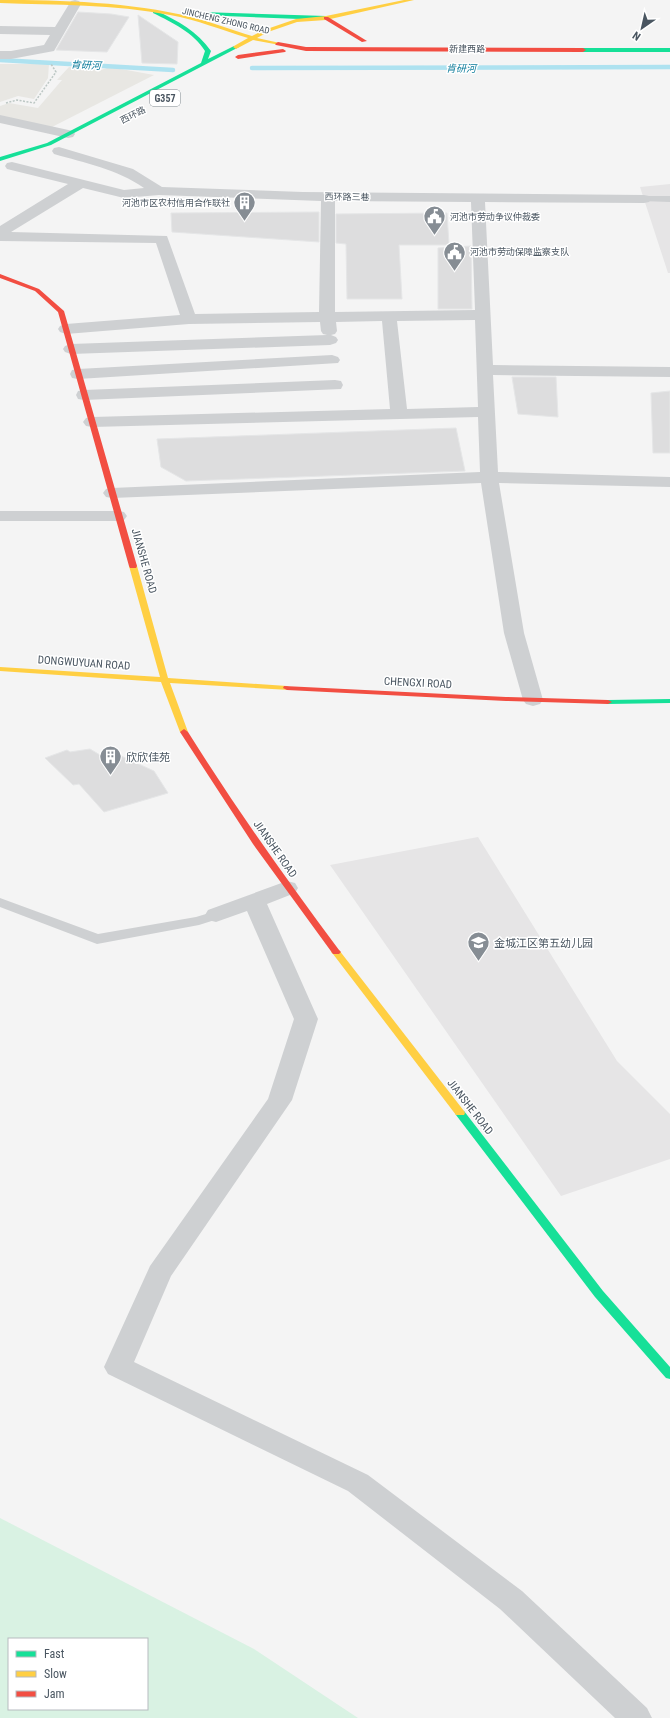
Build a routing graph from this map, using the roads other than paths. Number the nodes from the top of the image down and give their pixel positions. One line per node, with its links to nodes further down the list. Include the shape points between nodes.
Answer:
1 (99, 0): 6 (main road, JINCHENG ZHONG ROAD, via 130,2)
2 (411, 0): 7 (main road, 西环路 / G357)
3 (0, 1): 4 (main road, JINCHENG ZHONG ROAD)
4 (75, 4): 5 (main road, JINCHENG ZHONG ROAD); 9 (street)
5 (155, 12): 12 (main road, JINCHENG ZHONG ROAD, via 190,18); 20 (main road, via 188,29 204,42 208,51)
6 (199, 14): 7 (main road); 10 (main road, JINCHENG ZHONG ROAD)
7 (326, 18): 10 (main road, 西环路 / G357, via 296,21); 11 (main road, 西环路 / G357); 14 (main road)
8 (0, 30): 9 (street)
9 (59, 31): 19 (street, via 48,48)
10 (266, 31): 11 (main road, JINCHENG ZHONG ROAD); 12 (main road, 西环路 / G357)
11 (281, 34): 15 (main road, 西环路 / G357)
12 (250, 38): 15 (main road, JINCHENG ZHONG ROAD); 20 (main road, 西环路 / G357)
13 (310, 40): 14 (main road, 新建西路)
14 (364, 41): 16 (main road, 新建西路)
15 (265, 42): 17 (main road, 新建西路); 17 (main road, 西环路 / G357, via 235,58)
16 (670, 42)
17 (306, 49): 18 (main road, 新建西路)
18 (670, 50)
19 (0, 55)
20 (204, 63): 22 (main road, 西环路 / G357)
21 (0, 119): 22 (street, 西环路三巷)
22 (63, 146): 24 (main road, 西环路 / G357, via 49,144); 26 (street, 西环路三巷, via 127,172)
23 (32, 160): 24 (main road)
24 (6, 165): 25 (street)
25 (81, 183): 26 (street, via 124,194); 31 (street)
26 (159, 191): 27 (street, 西环路三巷)
27 (328, 197): 28 (street, 西环路三巷); 36 (street)
28 (478, 198): 29 (street, 西环路三巷); 34 (street)
29 (644, 199): 30 (lane)
30 (670, 199)
31 (0, 232)
32 (0, 236): 37 (street, via 162,239)
33 (0, 276): 38 (main road, JIANSHE ROAD, via 37,290 61,311)
34 (483, 315): 35 (street); 42 (street)
35 (389, 316): 36 (street); 48 (street)
36 (327, 317): 37 (street); 39 (street)
37 (189, 319): 38 (street)
38 (66, 329): 40 (main road, JIANSHE ROAD)
39 (330, 340): 40 (street); 41 (street)
40 (71, 349): 44 (main road, JIANSHE ROAD)
41 (332, 360): 44 (street); 45 (street)
42 (485, 370): 43 (street); 47 (street)
43 (670, 372)
44 (78, 374): 46 (main road, JIANSHE ROAD)
45 (336, 385): 46 (street); 49 (street)
46 (84, 396): 50 (main road, JIANSHE ROAD)
47 (486, 412): 48 (street); 51 (street)
48 (399, 414): 49 (street)
49 (339, 416): 50 (street)
50 (92, 422): 53 (main road, JIANSHE ROAD)
51 (489, 477): 52 (street); 53 (street); 58 (street, via 514,634)
52 (670, 482)
53 (112, 493): 55 (main road, JIANSHE ROAD)
54 (0, 516): 55 (street)
55 (118, 516): 57 (main road, JIANSHE ROAD)
56 (0, 670): 57 (main road, DONGWUYUAN ROAD)
57 (165, 681): 58 (main road, CHENGXI ROAD); 60 (main road, JIANSHE ROAD, via 182,729)
58 (533, 700): 59 (main road, CHENGXI ROAD)
59 (670, 701)
60 (288, 888): 61 (street); 64 (main road, JIANSHE ROAD, via 599,1294)
61 (254, 900): 63 (street); 65 (street, via 306,1019 280,1100 159,1273 118,1367 358,1483 511,1600)
62 (0, 902): 63 (lane, via 97,939 199,921)
63 (216, 915)
64 (670, 1375)
65 (636, 1718)

